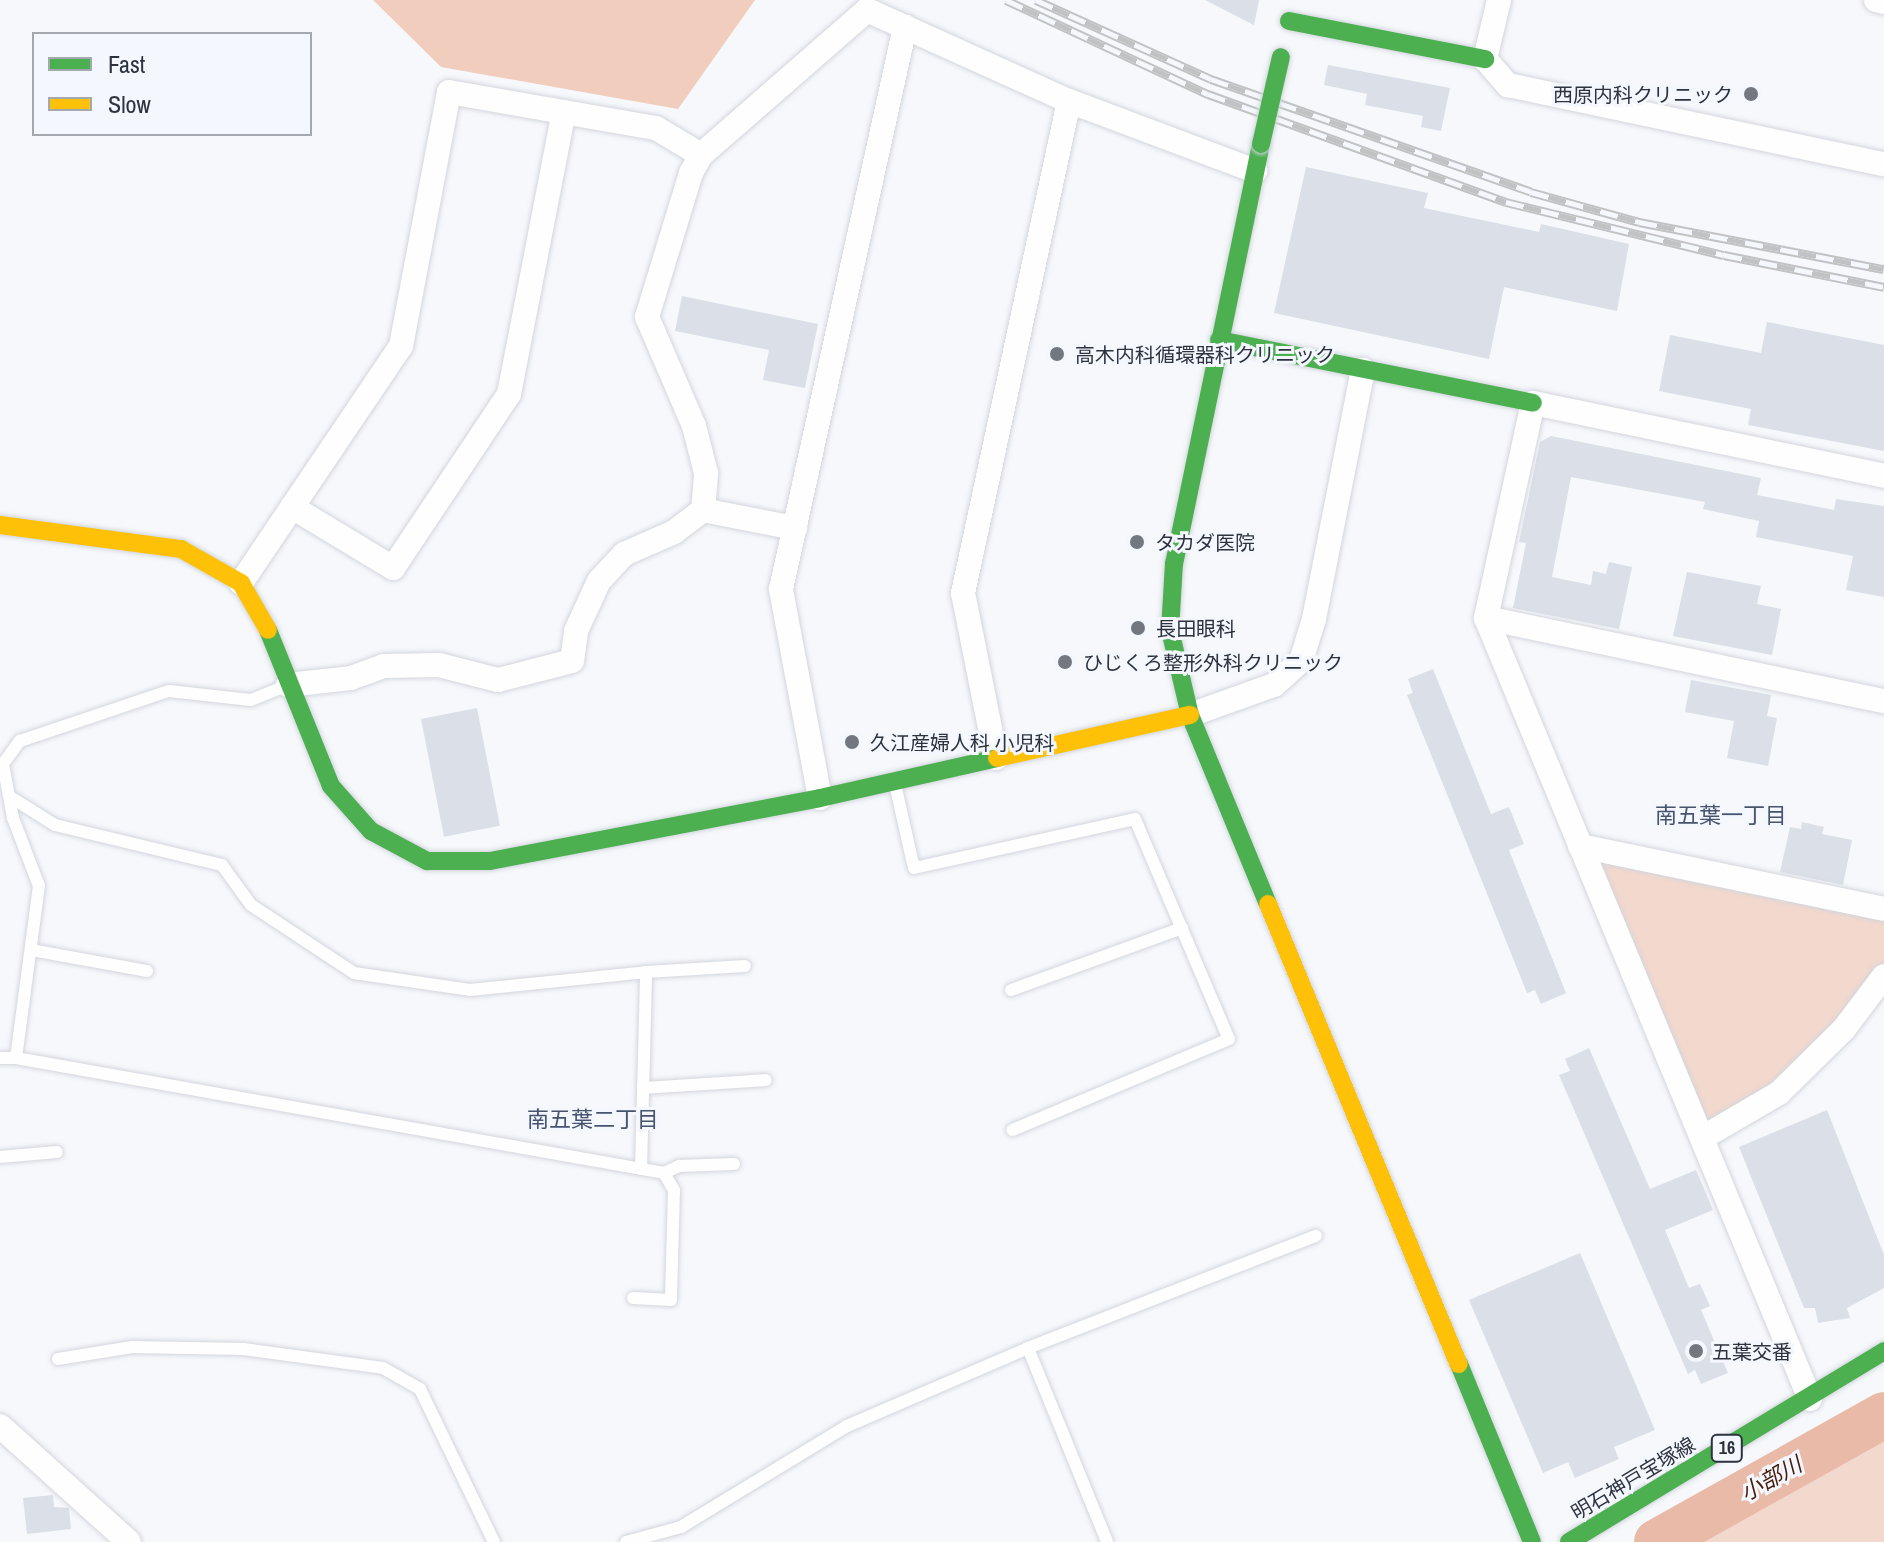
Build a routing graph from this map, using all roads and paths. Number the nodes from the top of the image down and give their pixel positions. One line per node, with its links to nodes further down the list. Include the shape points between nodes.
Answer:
1 (1294, 0): 5 (street)
2 (1499, 0): 7 (street)
3 (1876, 0): 4 (street)
4 (1884, 2)
5 (1289, 21): 7 (street); 12 (street, bridge)
6 (905, 27): 8 (street); 10 (street, via 867,10); 20 (street)
7 (1485, 59): 11 (street, via 1508,85)
8 (1069, 101): 12 (street); 26 (street, via 963,593)
9 (564, 112): 10 (street, via 656,128); 17 (street, via 449,92 401,346); 17 (street, via 509,394 393,568)
10 (701, 155): 18 (street, via 647,317 694,426 706,473)
11 (1884, 164)
12 (1255, 171): 13 (street)
13 (1219, 340): 14 (street); 25 (street, via 1170,596 1170,630)
14 (1363, 370): 15 (street); 25 (street, via 1301,661 1274,685)
15 (1533, 403): 16 (street); 22 (street)
16 (1884, 476)
17 (292, 507): 21 (street)
18 (703, 510): 20 (street); 23 (street, via 674,532 624,554 599,581 576,631 572,661 498,680 439,665 384,666 351,678)
19 (0, 525): 21 (street, via 181,549)
20 (795, 528): 29 (street, via 781,589)
21 (241, 583): 23 (street, via 266,626)
22 (1486, 618): 24 (street); 30 (street)
23 (288, 685): 28 (lane, via 251,700 169,691 20,741 3,764); 29 (street, via 331,786 371,831 427,861 490,861)
24 (1884, 701)
25 (1190, 715): 26 (street); 61 (street)
26 (996, 758): 27 (street)
27 (894, 781): 29 (street); 32 (lane, via 914,868 1135,819)
28 (12, 798): 33 (lane, via 13,818 39,886); 36 (lane, via 55,825 222,865 251,905 354,973 470,990)
29 (820, 798)
30 (1580, 846): 31 (street); 44 (street)
31 (1884, 909)
32 (1182, 928): 38 (lane); 43 (lane, via 1229,1039)
33 (31, 950): 35 (lane); 40 (lane)
34 (745, 966): 36 (lane)
35 (147, 971)
36 (646, 972): 42 (lane)
37 (1884, 976): 44 (street, via 1844,1029 1779,1093)
38 (1011, 990)
39 (0, 1058): 40 (lane)
40 (16, 1058): 48 (lane)
41 (766, 1080): 42 (lane)
42 (643, 1088): 48 (lane)
43 (1012, 1130)
44 (1702, 1138): 55 (street)
45 (57, 1152): 46 (lane)
46 (0, 1157)
47 (734, 1164): 49 (lane, via 679,1166)
48 (641, 1169): 49 (lane)
49 (664, 1173): 51 (lane, via 674,1190 671,1300)
50 (1316, 1236): 52 (lane)
51 (633, 1298)
52 (1028, 1348): 59 (lane, via 847,1426 681,1527); 60 (lane)
53 (1884, 1351): 55 (street, 明石神戸宝塚線 / 16)
54 (58, 1359): 58 (lane, via 132,1347 243,1349 383,1368 420,1389)
55 (1810, 1399): 62 (street, 明石神戸宝塚線 / 16)
56 (0, 1426): 57 (street)
57 (129, 1542)
58 (494, 1542)
59 (626, 1542)
60 (1107, 1542)
61 (1532, 1542)
62 (1569, 1542)

